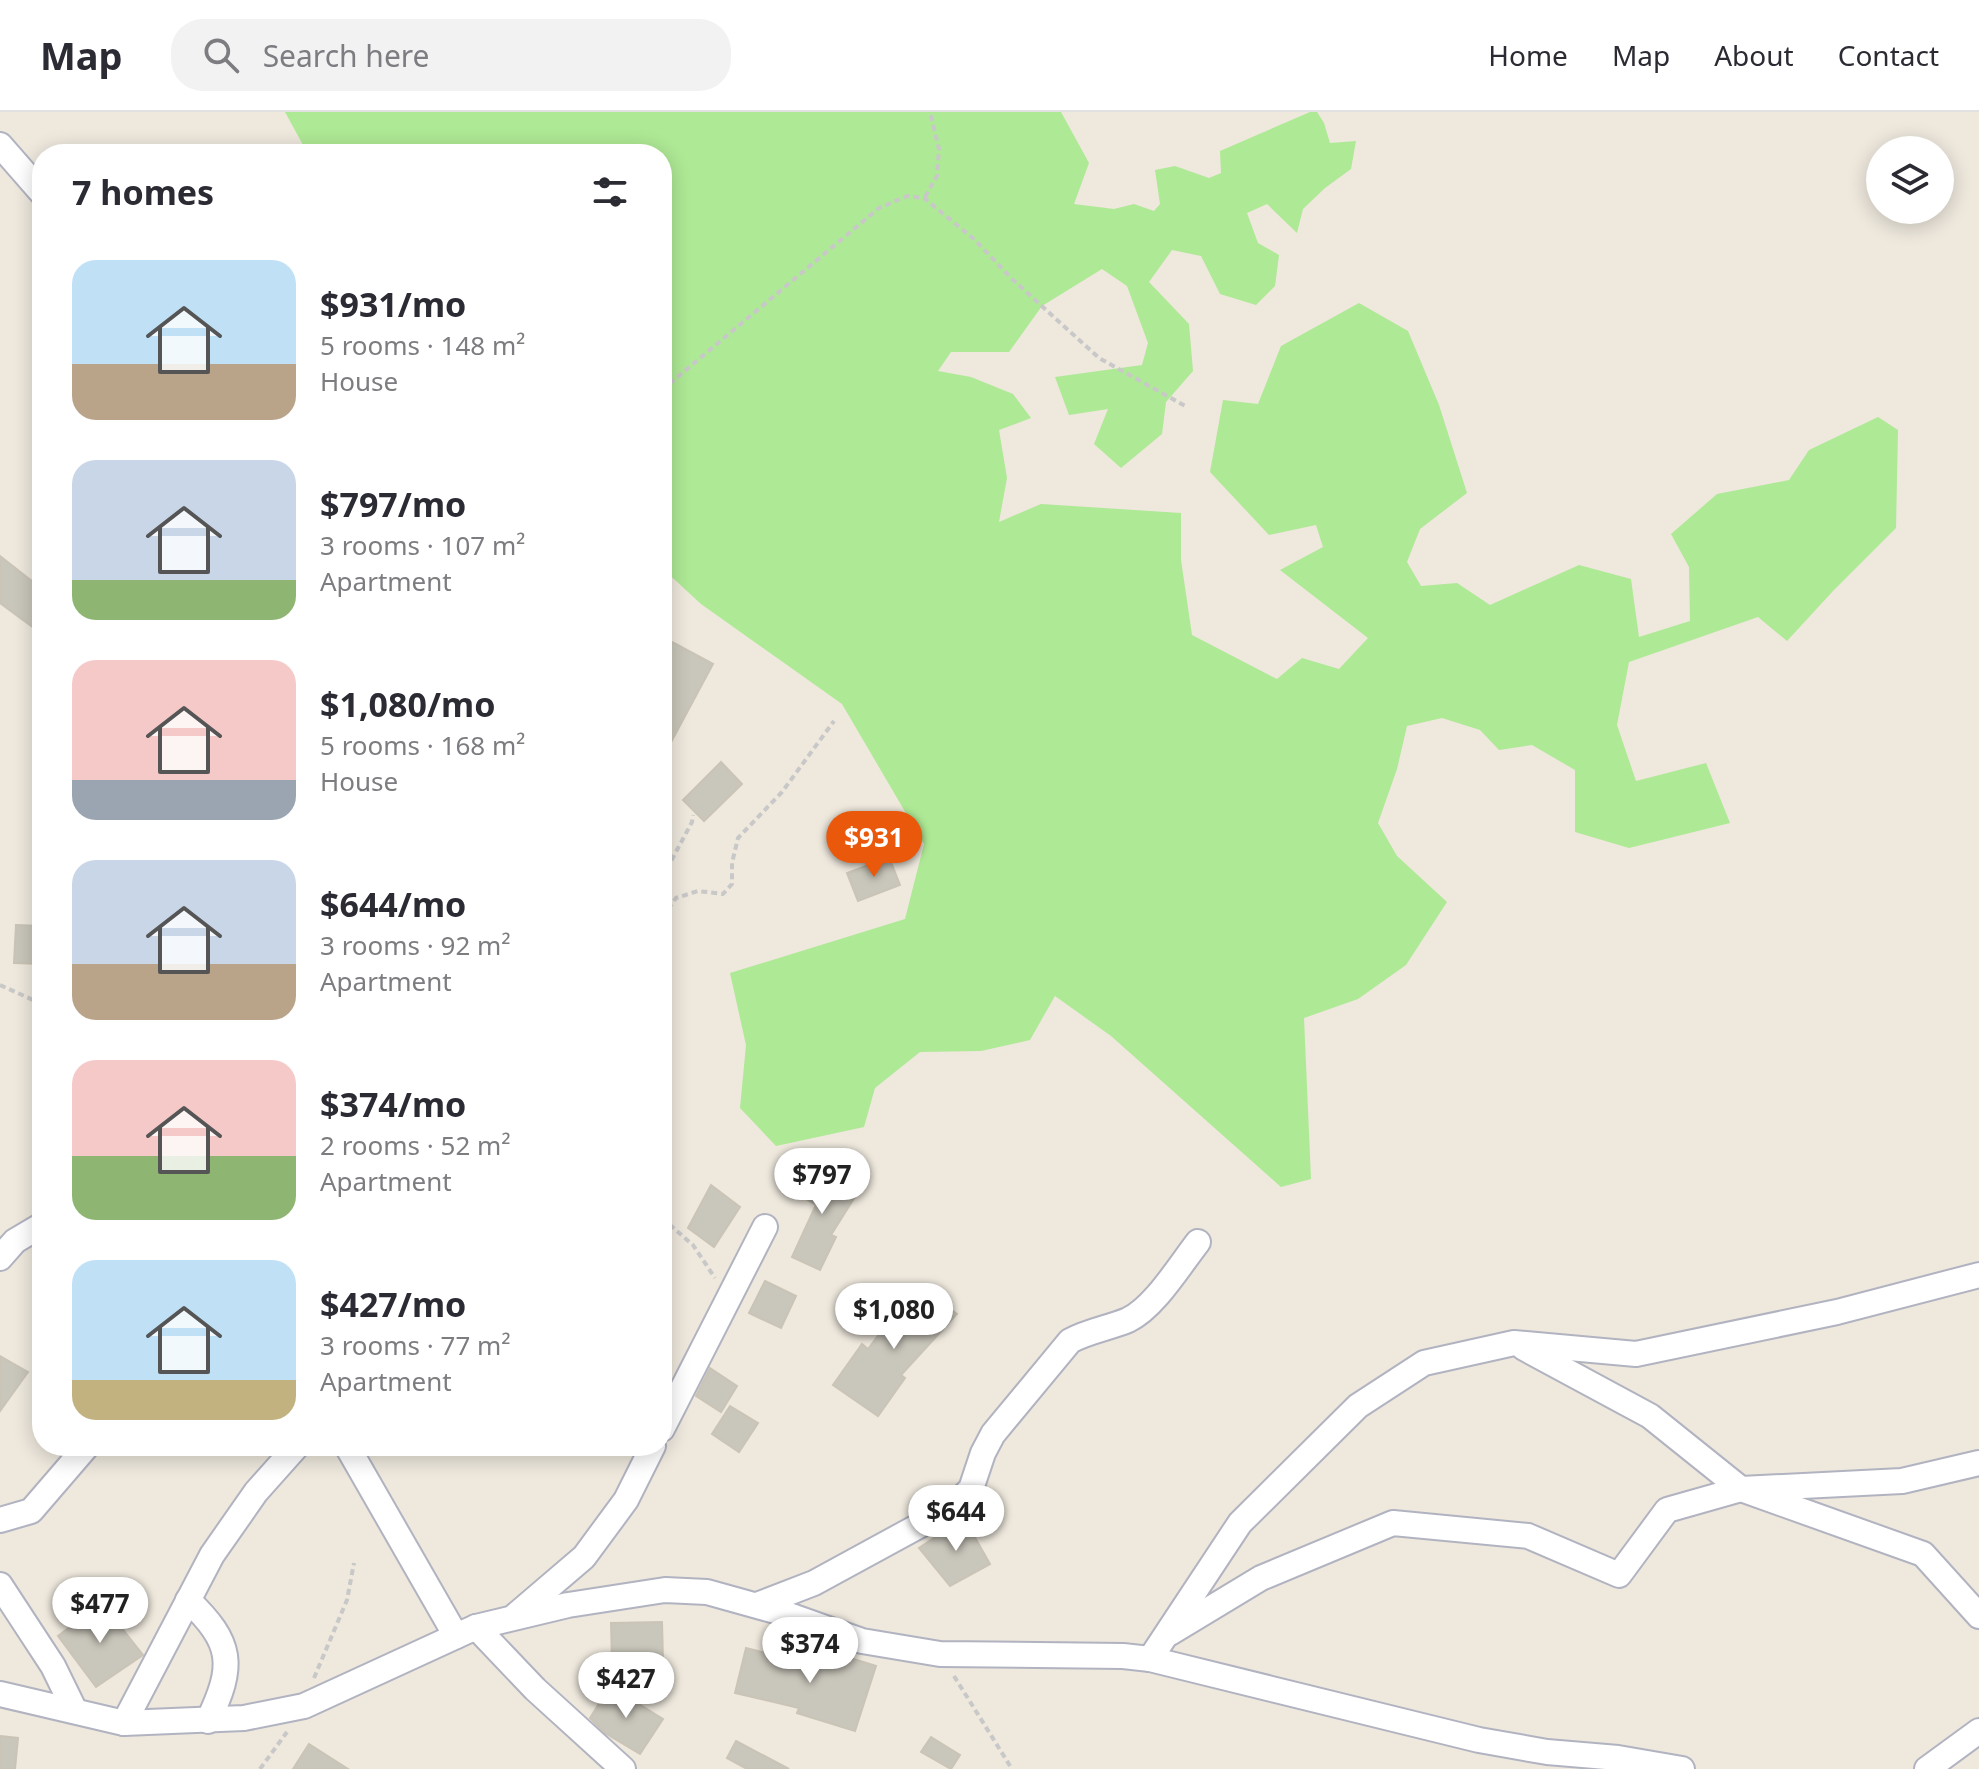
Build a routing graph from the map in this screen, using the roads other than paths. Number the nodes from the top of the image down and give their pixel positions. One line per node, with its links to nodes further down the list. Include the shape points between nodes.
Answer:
1 (0, 145): 2 (street)
2 (32, 182)
3 (765, 1227): 9 (street)
4 (32, 1230): 6 (street)
5 (1198, 1242): 19 (street, via 1149,1307 1070,1341 993,1434 965,1497 814,1583)
6 (5, 1244)
7 (1979, 1275): 8 (street, via 1837,1312 1636,1354)
8 (1514, 1343): 15 (street, via 1650,1416); 23 (street, via 1424,1363 1358,1406 1240,1523)
9 (672, 1409)
10 (78, 1456): 16 (street, via 31,1511)
11 (288, 1456): 18 (street, via 220,1543)
12 (353, 1456): 22 (street)
13 (648, 1456): 20 (street, via 626,1500 584,1557)
14 (1979, 1463): 15 (street, via 1902,1481)
15 (1741, 1489): 21 (street, via 1923,1554); 23 (street, via 1667,1510 1619,1575 1528,1536 1393,1523 1261,1578)
16 (0, 1520)
17 (0, 1585): 26 (street, via 53,1666)
18 (188, 1600): 27 (street, via 213,1624 224,1646 222,1692); 28 (street)
19 (757, 1605): 20 (street, via 707,1592 665,1590); 24 (street, via 862,1641 940,1654)
20 (514, 1616): 22 (street)
21 (1979, 1616)
22 (466, 1632): 27 (street, via 304,1706); 30 (street)
23 (1164, 1637): 24 (street)
24 (1150, 1659): 31 (street, via 1479,1740)
25 (0, 1694): 26 (street)
26 (75, 1711): 28 (street)
27 (208, 1721): 28 (street)
28 (124, 1723)
29 (1979, 1731): 32 (street)
30 (623, 1769)
31 (1682, 1769)
32 (1927, 1769)

